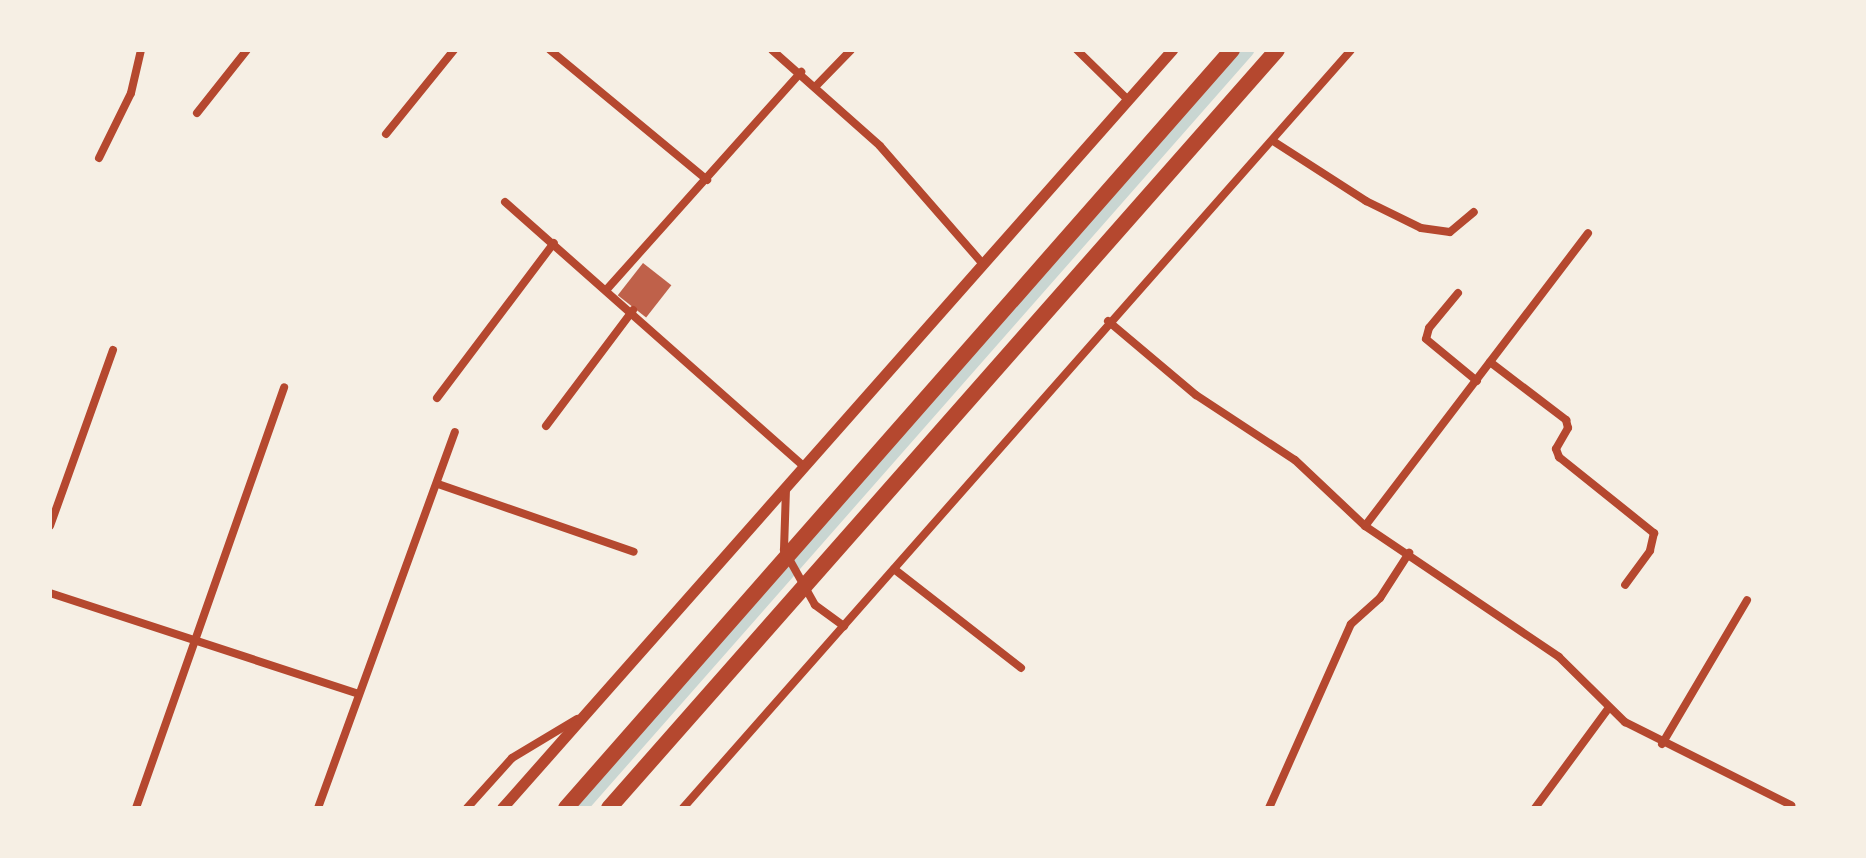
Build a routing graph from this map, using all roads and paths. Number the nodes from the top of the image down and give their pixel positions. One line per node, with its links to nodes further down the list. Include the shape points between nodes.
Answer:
1 (141, 50): 18 (street, via 131,93)
2 (247, 50): 15 (street)
3 (454, 50): 16 (street)
4 (550, 50): 19 (street)
5 (772, 50): 12 (street)
6 (851, 50): 13 (street)
7 (1077, 50): 14 (street)
8 (1172, 50): 14 (street)
9 (1232, 50): 59 (highway)
10 (1277, 50): 60 (highway)
11 (1351, 50): 17 (street)
12 (801, 72): 13 (street); 19 (street)
13 (816, 86): 24 (street, via 880,146)
14 (1128, 100): 24 (street)
15 (197, 113)
16 (386, 134)
17 (1273, 141): 21 (street, via 1366,201 1421,228 1450,232); 28 (street)
18 (99, 158)
19 (707, 180): 25 (street)
20 (505, 202): 23 (street)
21 (1474, 212)
22 (1588, 233): 30 (street)
23 (554, 243): 25 (street); 33 (street)
24 (983, 264): 36 (street)
25 (608, 288): 27 (street)
26 (1458, 293): 31 (street, via 1426,339)
27 (633, 310): 34 (street); 36 (street)
28 (1108, 321): 40 (street, via 1196,395 1295,460); 43 (street)
29 (113, 350): 39 (street)
30 (1490, 362): 31 (street); 44 (street, via 1566,420 1568,428 1556,449 1559,457 1654,533 1650,551)
31 (1477, 381): 40 (street)
32 (284, 387): 48 (street)
33 (437, 398)
34 (546, 426)
35 (455, 432): 37 (street)
36 (805, 467): 38 (street)
37 (438, 484): 41 (street); 50 (street)
38 (786, 489): 47 (street, via 784,550 810,598); 52 (street)
39 (50, 526)
40 (1365, 526): 42 (street)
41 (634, 552)
42 (1409, 553): 51 (street, via 1559,657); 62 (street, via 1380,598 1351,624)
43 (894, 569): 47 (street); 49 (street)
44 (1625, 585)
45 (50, 593): 48 (street)
46 (1747, 600): 53 (street)
47 (844, 626): 61 (street)
48 (192, 642): 50 (street); 55 (street)
49 (1021, 668)
50 (359, 694): 56 (street)
51 (1608, 709): 53 (street); 63 (street)
52 (585, 715): 57 (street, via 512,758); 58 (street)
53 (1662, 744): 54 (street)
54 (1791, 805)
55 (136, 808)
56 (318, 808)
57 (467, 808)
58 (502, 808)
59 (566, 808)
60 (609, 808)
61 (683, 808)
62 (1269, 808)
63 (1535, 808)

